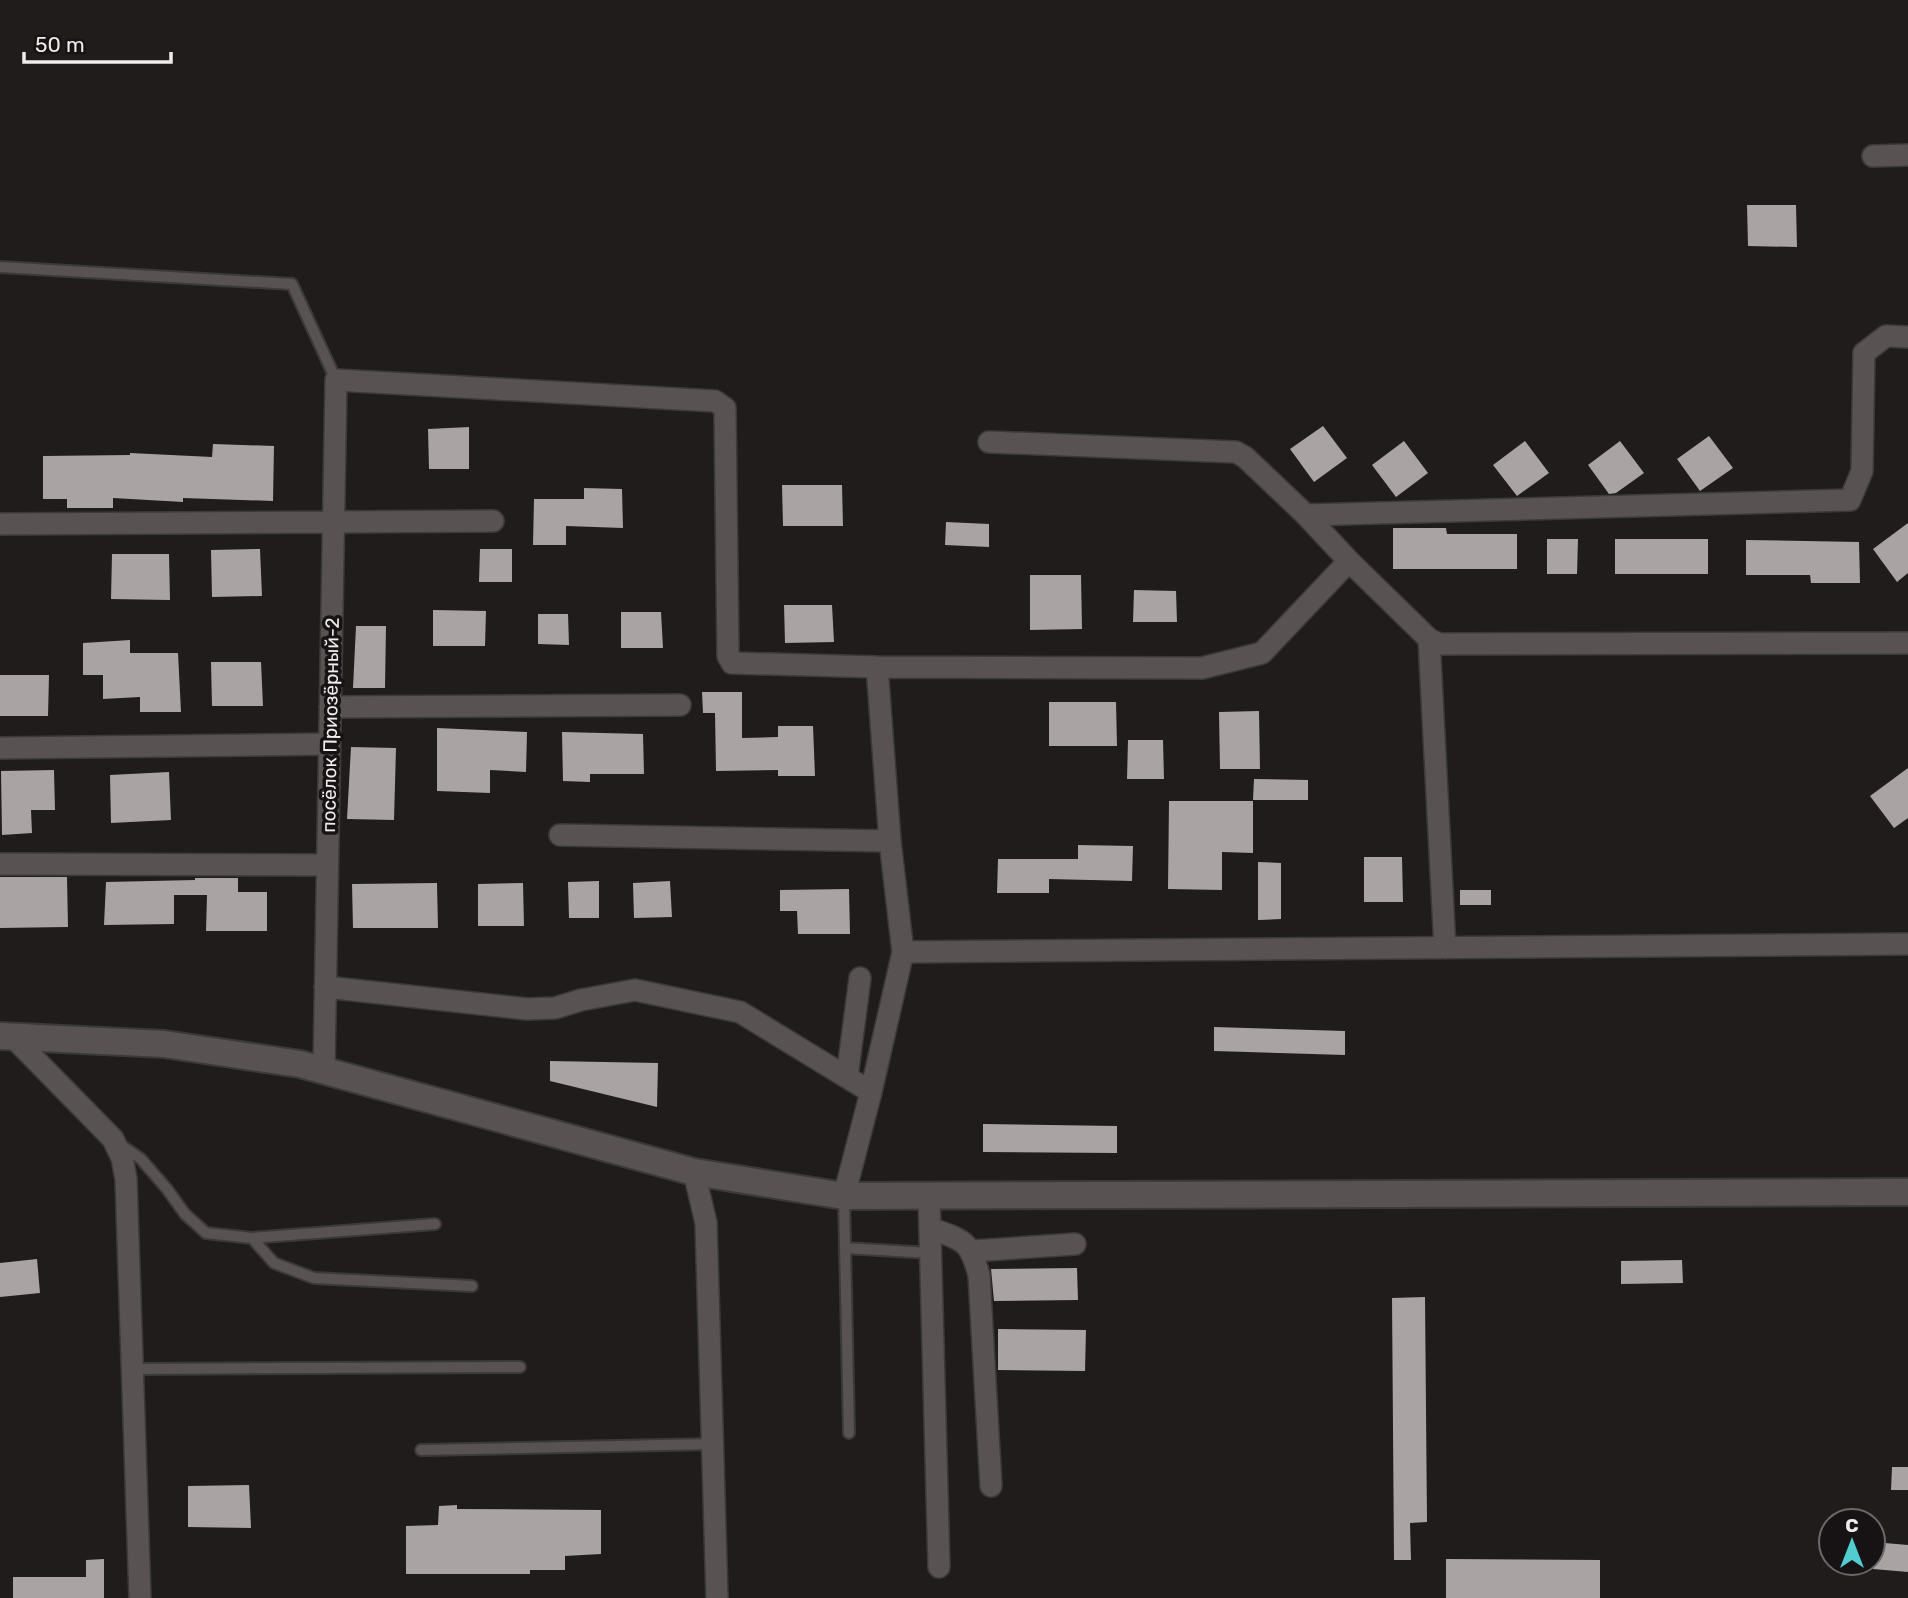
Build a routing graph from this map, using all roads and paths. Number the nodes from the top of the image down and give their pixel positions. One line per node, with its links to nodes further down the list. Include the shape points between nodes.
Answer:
1 (1908, 155): 2 (street)
2 (1873, 156)
3 (0, 267): 5 (lane, via 292,284)
4 (1908, 337): 7 (street, via 1886,336 1864,353 1862,471 1850,500)
5 (335, 380): 9 (street, посёлок Приозёрный-2); 14 (street, via 715,401 725,408 728,656 732,663)
6 (989, 442): 7 (street, via 1236,452)
7 (1306, 515): 11 (street)
8 (493, 521): 9 (street)
9 (333, 522): 10 (street); 16 (street, посёлок Приозёрный-2)
10 (0, 524)
11 (1349, 561): 12 (street); 14 (street, via 1262,653 1202,668)
12 (1429, 639): 13 (street, via 1439,644); 24 (street)
13 (1908, 643)
14 (877, 667): 20 (street)
15 (680, 705): 16 (street)
16 (330, 707): 17 (street, посёлок Приозёрный-2)
17 (329, 744): 18 (street); 22 (street, посёлок Приозёрный-2)
18 (0, 748)
19 (560, 835): 20 (street)
20 (890, 841): 25 (street)
21 (0, 864): 22 (street)
22 (327, 865): 27 (street, посёлок Приозёрный-2)
23 (1908, 944): 24 (street)
24 (1444, 948): 25 (street)
25 (903, 952): 31 (street)
26 (860, 978): 30 (street)
27 (325, 987): 29 (street, посёлок Приозёрный-2); 30 (street, via 527,1009 555,1008 635,990 740,1012)
28 (6, 1036): 29 (street, via 164,1044); 32 (street)
29 (324, 1070): 33 (street)
30 (847, 1077): 31 (street)
31 (871, 1092): 35 (street)
32 (113, 1139): 39 (lane, via 141,1159 206,1233); 46 (street, via 127,1179)
33 (694, 1172): 35 (street); 48 (street, via 706,1223)
34 (1908, 1192): 36 (street)
35 (844, 1196): 36 (street); 41 (lane)
36 (929, 1196): 38 (street)
37 (435, 1224): 39 (lane)
38 (930, 1228): 42 (street, via 961,1240); 43 (street)
39 (252, 1238): 44 (lane, via 274,1262 314,1278)
40 (1075, 1244): 42 (street)
41 (845, 1248): 43 (lane); 47 (lane)
42 (973, 1251): 50 (street, via 979,1275)
43 (931, 1253): 51 (street)
44 (472, 1286)
45 (520, 1367): 46 (lane)
46 (132, 1369): 52 (street)
47 (849, 1433)
48 (712, 1444): 49 (lane); 53 (street)
49 (421, 1451)
50 (992, 1486)
51 (939, 1567)
52 (140, 1598)
53 (717, 1598)

